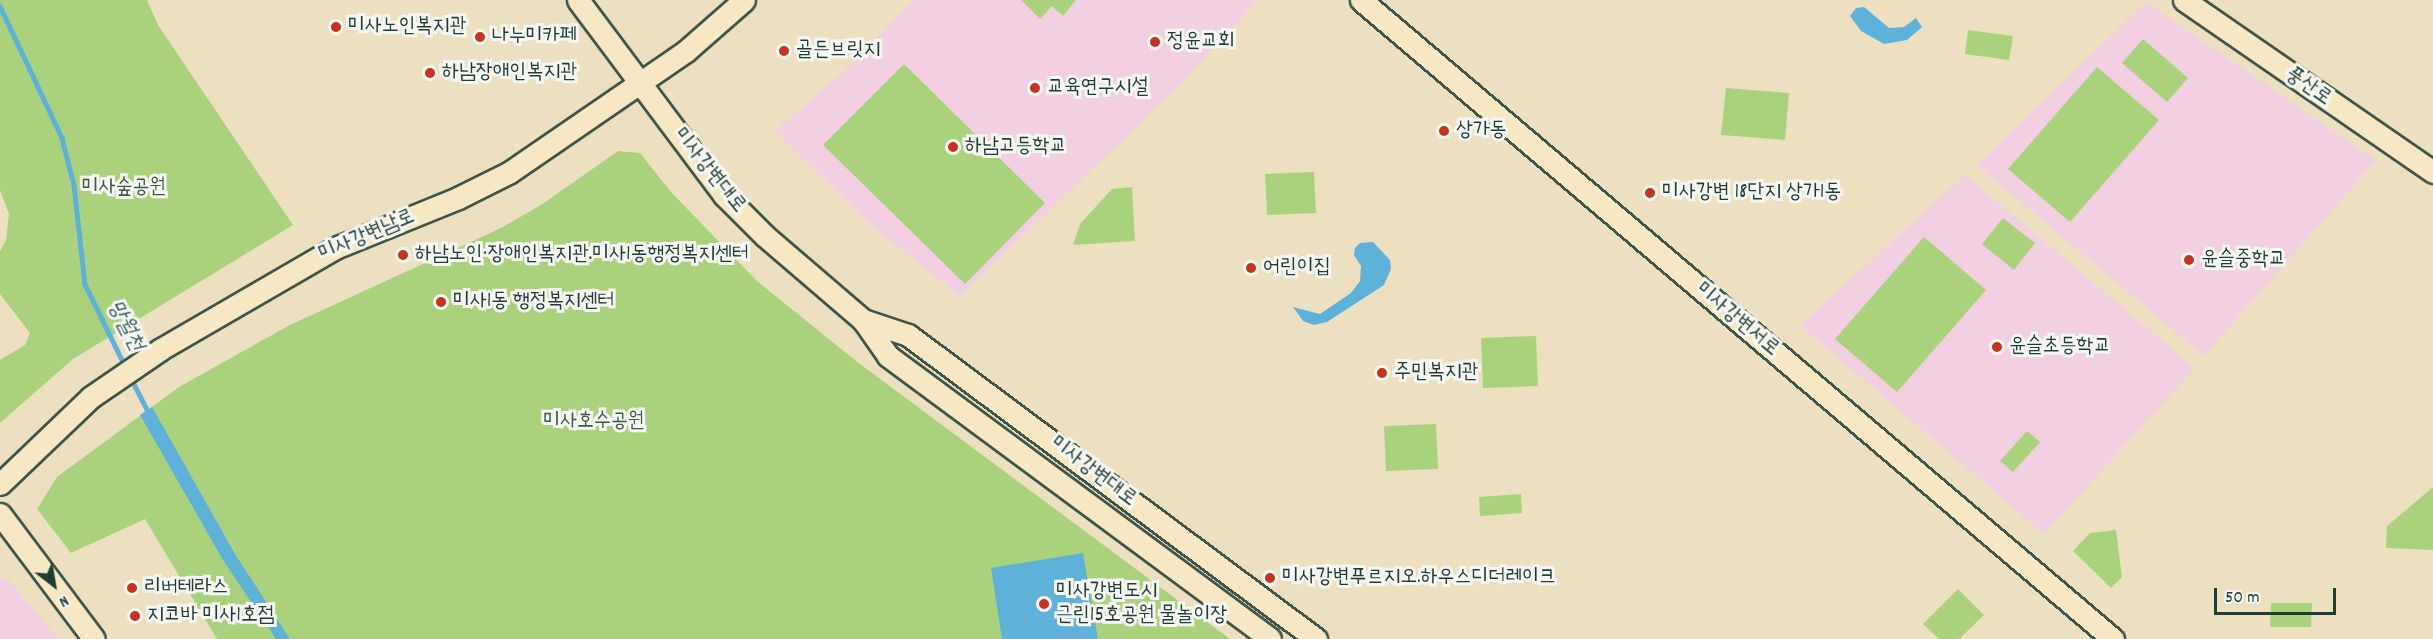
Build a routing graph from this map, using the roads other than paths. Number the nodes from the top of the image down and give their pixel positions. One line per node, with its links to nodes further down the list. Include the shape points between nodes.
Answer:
1 (578, 0): 5 (main road, 미사강변대로)
2 (744, 0): 5 (main road, 미사강변남로)
3 (1361, 0): 13 (main road, 미사강변서로)
4 (2184, 0): 6 (main road, 풍산로)
5 (642, 83): 7 (main road, 미사강변대로, via 724,195 765,236); 8 (main road, 미사강변남로, via 510,172 458,198 335,248 161,349 91,397)
6 (2433, 172)
7 (863, 320): 11 (main road, 미사강변대로, via 888,356); 12 (main road, 미사강변대로, via 908,335)
8 (0, 484)
9 (0, 514): 10 (main road)
10 (94, 639)
11 (1270, 639)
12 (1316, 639)
13 (2113, 639)

